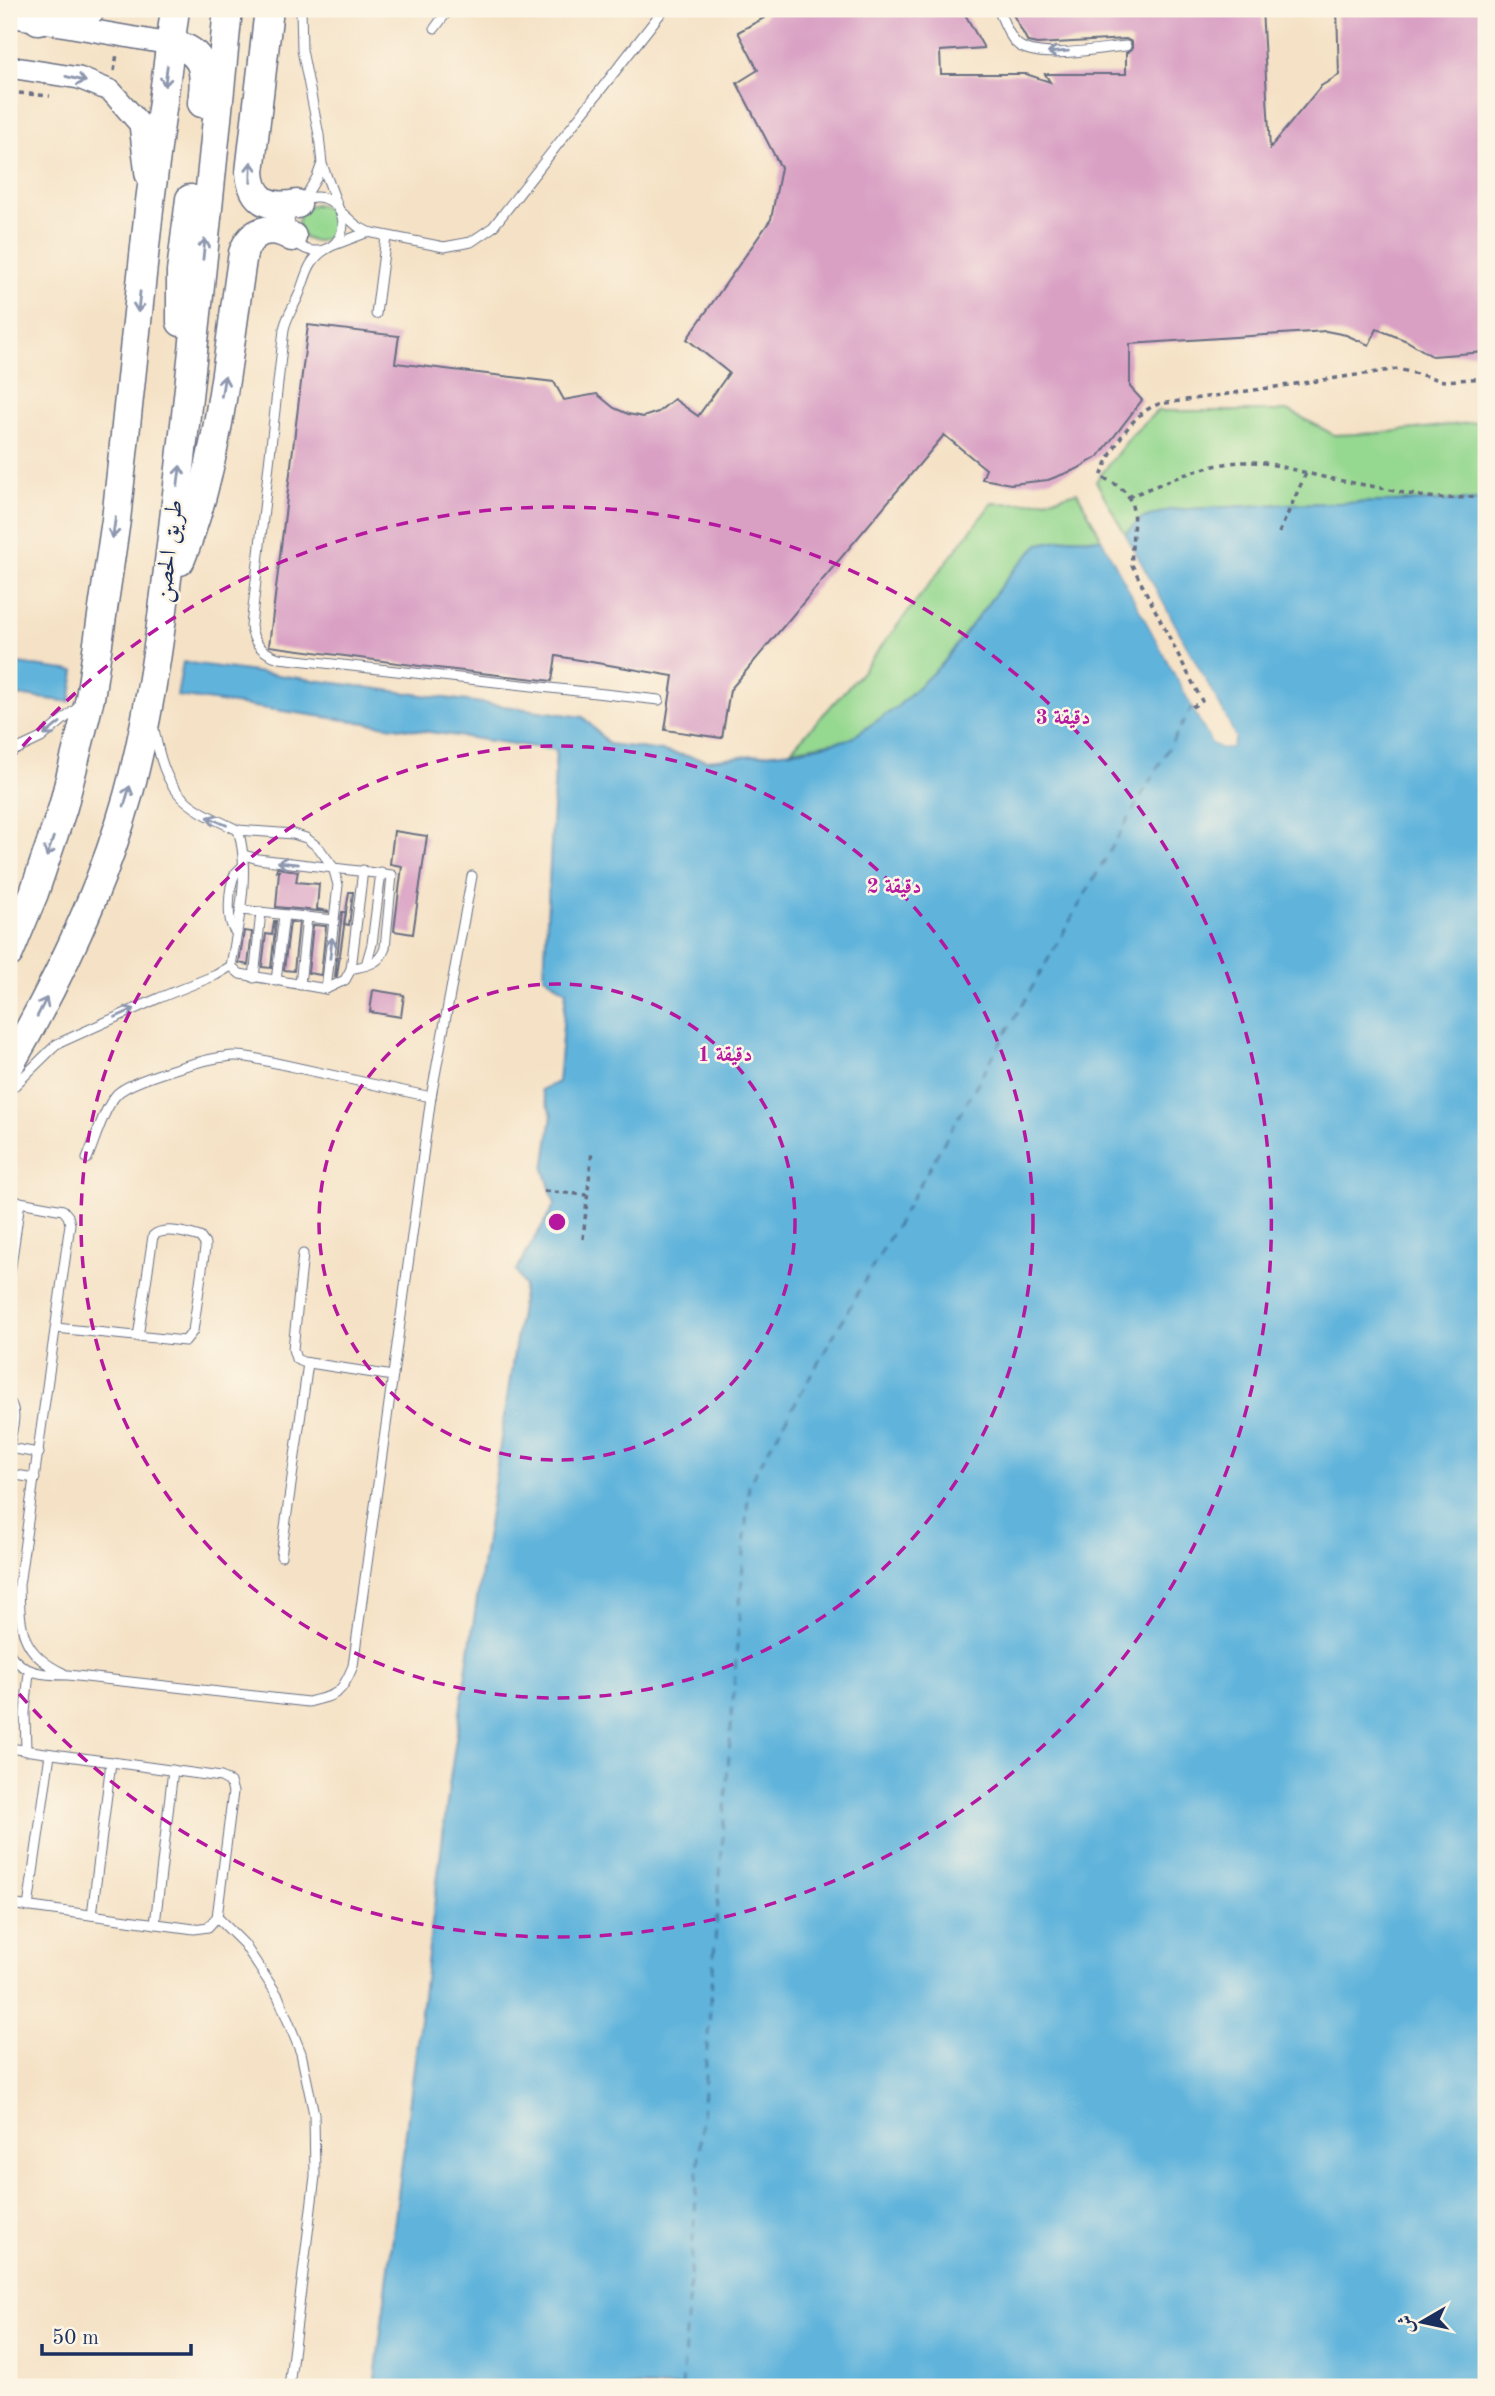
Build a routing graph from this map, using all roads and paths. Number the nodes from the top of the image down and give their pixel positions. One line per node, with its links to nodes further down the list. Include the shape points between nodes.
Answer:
1 (91, 9): 10 (main road)
2 (175, 9): 12 (main road)
3 (228, 9): 26 (main road, طريق الحصن, one-way to 3)
4 (269, 9): 16 (main road, one-way to 4, via 265,202 251,185)
5 (301, 9): 15 (lane, via 302,50)
6 (449, 9): 11 (lane)
7 (664, 9): 20 (lane, via 493,227 471,242 444,247)
8 (998, 9): 13 (lane, one-way to 8, via 1029,51 1011,37)
9 (9, 16): 10 (street)
10 (38, 20): 12 (street)
11 (435, 28)
12 (170, 44): 17 (main road, one-way to 17); 26 (main road, via 197,56 204,70 181,272 181,326)
13 (1126, 46)
14 (9, 67): 17 (street, one-way to 17, via 79,78 111,91 141,124)
15 (322, 164): 16 (lane); 18 (lane)
16 (301, 201): 18 (lane, via 321,197); 21 (lane, via 289,220)
17 (149, 209): 32 (main road, one-way to 32, via 116,520)
18 (339, 209): 19 (lane); 22 (lane, via 342,232)
19 (368, 232): 20 (lane); 22 (lane)
20 (386, 237): 24 (lane)
21 (294, 240): 22 (lane, via 305,249); 23 (lane); 31 (main road, one-way to 21, via 187,545 203,494 243,253 257,233 269,229)
22 (329, 248): 23 (lane, via 316,256)
23 (304, 278): 33 (lane, via 281,341 251,626 257,644 279,658)
24 (376, 314)
25 (1486, 378): 29 (path, via 1444,381 1398,369 1146,408 1110,452 1101,477)
26 (191, 380): 31 (main road, طريق الحصن, one-way to 26)
27 (1306, 473): 28 (path, via 1435,498); 29 (path, via 1268,463 1226,463); 30 (path)
28 (1486, 493)
29 (1128, 497): 35 (path, via 1135,518 1132,565 1202,701)
30 (1279, 533)
31 (165, 592): 34 (main road, طريق الحصن)
32 (90, 698): 36 (lane, one-way to 36, via 41,738); 50 (main road, one-way to 50, via 63,807)
33 (659, 700)
34 (150, 706): 37 (lane, one-way to 34, via 201,814 175,792 159,758); 58 (main road, طريق الحصن, one-way to 34, via 69,954 100,880)
35 (1192, 707)
36 (9, 753)
37 (238, 830): 38 (lane); 40 (lane, via 306,838)
38 (244, 855): 39 (lane); 40 (lane, one-way to 38)
39 (243, 866): 44 (lane); 49 (lane, via 233,882 229,919)
40 (333, 867): 41 (lane); 48 (lane, via 338,884)
41 (363, 870): 42 (lane); 53 (lane)
42 (381, 872): 52 (lane); 52 (lane, via 394,880 385,948 377,962)
43 (472, 876): 60 (lane)
44 (241, 910): 45 (lane); 49 (lane)
45 (261, 912): 46 (lane); 54 (lane)
46 (284, 915): 47 (lane); 55 (lane)
47 (307, 917): 48 (lane); 56 (lane)
48 (334, 920): 57 (lane, one-way to 48)
49 (237, 933): 51 (lane)
50 (9, 953)
51 (231, 965): 54 (lane); 59 (lane, one-way to 51, via 57,1044)
52 (366, 965): 53 (lane)
53 (351, 969): 57 (lane, via 345,980)
54 (254, 978): 55 (lane)
55 (276, 981): 56 (lane)
56 (300, 985): 57 (lane)
57 (326, 989)
58 (9, 1066)
59 (9, 1091)
60 (431, 1097): 62 (lane, via 253,1058 223,1057 122,1090 109,1106); 73 (lane)
61 (593, 1151): 64 (path)
62 (87, 1158)
63 (544, 1191): 64 (path)
64 (588, 1195): 67 (path)
65 (9, 1200): 66 (lane)
66 (20, 1202): 69 (lane); 70 (lane, via 55,1207 68,1216 70,1233)
67 (583, 1239)
68 (303, 1254): 72 (lane, via 293,1354)
69 (9, 1280)
70 (56, 1328): 71 (lane); 76 (lane)
71 (138, 1337): 71 (lane, via 181,1342 191,1336 205,1248 200,1237 164,1230 153,1236)
72 (308, 1363): 73 (lane); 79 (lane)
73 (393, 1376): 84 (lane, via 353,1667 337,1694 308,1702)
74 (9, 1401): 75 (lane, via 14,1412)
75 (9, 1447): 76 (lane)
76 (39, 1453): 78 (lane)
77 (9, 1474): 78 (lane)
78 (35, 1478): 80 (lane)
79 (282, 1556)
80 (19, 1585): 81 (lane); 84 (lane, via 26,1643 52,1668)
81 (9, 1609)
82 (9, 1653): 83 (lane)
83 (29, 1672): 84 (lane); 86 (lane)
84 (68, 1675)
85 (9, 1748): 86 (lane)
86 (26, 1751): 87 (lane)
87 (50, 1754): 88 (lane); 91 (lane)
88 (111, 1762): 89 (lane); 92 (lane)
89 (173, 1770): 93 (lane, via 221,1777 233,1787); 94 (lane)
90 (9, 1904): 91 (lane)
91 (28, 1907): 92 (lane)
92 (92, 1916): 94 (lane)
93 (217, 1917): 94 (lane, via 201,1929); 95 (lane, via 244,1944 278,1996 302,2053 314,2114 315,2176)
94 (155, 1924)
95 (289, 2387)

